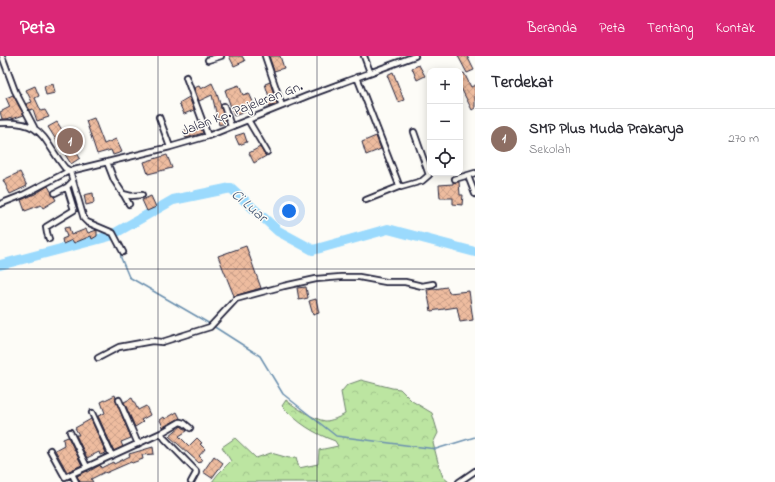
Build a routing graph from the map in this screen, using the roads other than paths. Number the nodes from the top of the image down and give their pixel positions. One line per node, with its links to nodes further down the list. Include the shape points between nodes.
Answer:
1 (2, 56): 16 (street, via 15,91)
2 (221, 56): 6 (street)
3 (264, 56): 11 (street)
4 (364, 56): 7 (street)
5 (415, 56): 7 (street, Jalan Kp. Pajeleran Gn.)
6 (208, 60)
7 (370, 72): 9 (street, Jalan Kp. Pajeleran Gn.)
8 (186, 77): 18 (street)
9 (357, 77): 11 (street, Jalan Kp. Pajeleran Gn.); 27 (street)
10 (224, 106): 15 (street)
11 (282, 106): 13 (street, Jalan Kp. Pajeleran Gn.)
12 (159, 117): 19 (street)
13 (248, 120): 15 (street, Jalan Kp. Pajeleran Gn.); 20 (street)
14 (0, 123): 16 (street)
15 (231, 126): 18 (street, Jalan Kp. Pajeleran Gn.)
16 (34, 127): 22 (street)
17 (414, 132): 27 (street, via 429,175 422,181)
18 (208, 136): 19 (street, Jalan Kp. Pajeleran Gn.)
19 (170, 147): 21 (street, Jalan Kp. Pajeleran Gn.)
20 (267, 152)
21 (107, 162): 22 (street, Jalan Kp. Pajeleran Gn.); 31 (street)
22 (69, 171): 26 (street); 34 (street, Jalan Kp. Pajeleran Gn.)
23 (475, 173): 24 (street)
24 (468, 176): 25 (street); 30 (street)
25 (455, 179)
26 (73, 181): 28 (street); 37 (street, via 84,219 113,233)
27 (401, 186): 33 (street)
28 (67, 187): 29 (street); 36 (street, via 74,210 46,227)
29 (55, 193)
30 (475, 194)
31 (124, 195): 32 (street); 35 (street)
32 (142, 195)
33 (366, 200)
34 (0, 204)
35 (129, 204)
36 (49, 239)
37 (123, 252)
38 (433, 284): 39 (street, via 422,286 405,282 341,277 284,286 236,300 210,327 162,342 119,347)
39 (98, 358)
40 (119, 400): 45 (street)
41 (92, 413): 47 (street)
42 (190, 428): 44 (street, via 182,422)
43 (70, 432): 48 (street)
44 (161, 434): 45 (street); 52 (street, via 196,471)
45 (138, 444): 47 (street)
46 (50, 450): 50 (street, via 64,476)
47 (112, 456): 48 (street)
48 (87, 467): 50 (street)
49 (475, 471): 53 (street)
50 (72, 474): 51 (street)
51 (76, 482)
52 (191, 482)
53 (459, 482)

